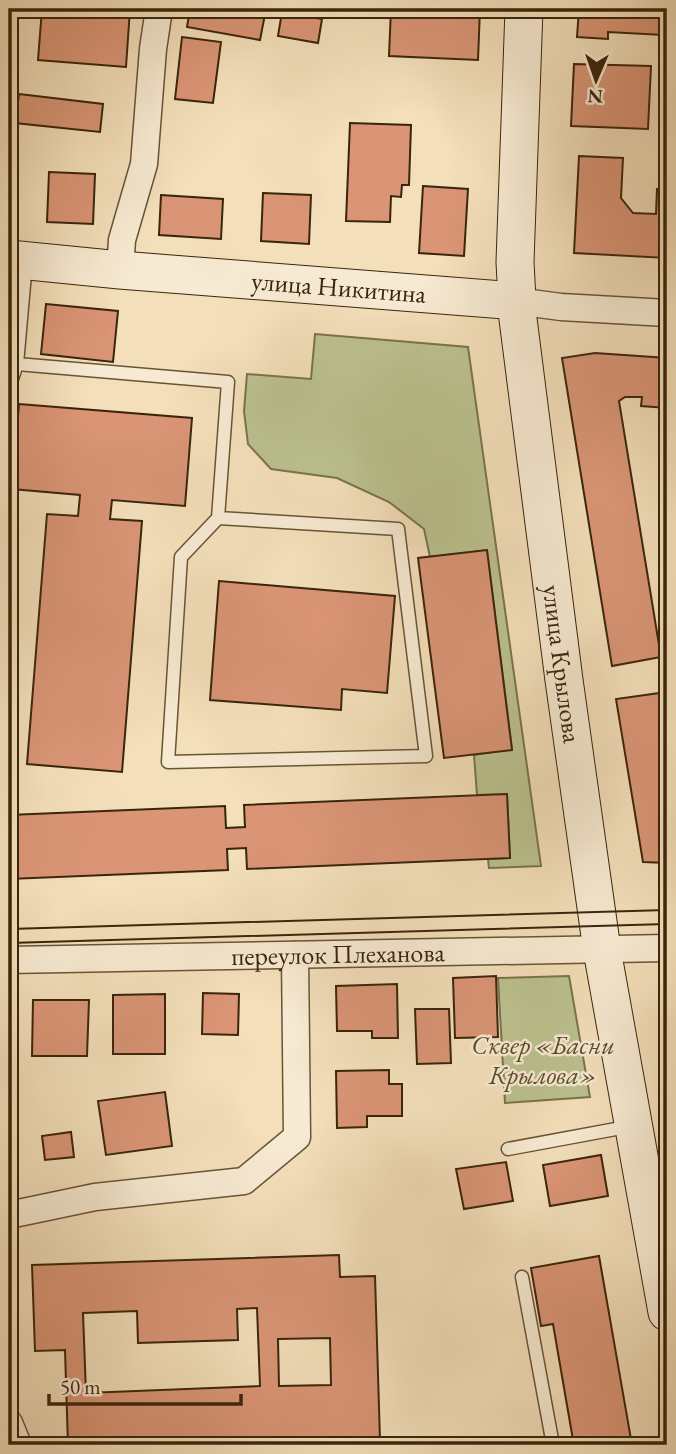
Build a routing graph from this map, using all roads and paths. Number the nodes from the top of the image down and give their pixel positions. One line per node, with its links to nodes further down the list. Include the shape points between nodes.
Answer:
1 (159, 9): 4 (street, via 144,164 122,240)
2 (524, 9): 5 (main road, улица Крылова)
3 (18, 260): 4 (main road, улица Никитина); 7 (lane)
4 (120, 270): 5 (main road, улица Никитина)
5 (516, 301): 6 (street, улица Никитина); 11 (main road, улица Крылова)
6 (667, 313)
7 (17, 364): 8 (lane); 9 (lane, via 228,382)
8 (9, 388)
9 (218, 518): 9 (lane, via 181,557 168,762 426,756 398,528)
10 (667, 948): 11 (street, переулок Плеханова)
11 (602, 950): 12 (street, переулок Плеханова); 14 (main road, улица Крылова)
12 (295, 955): 13 (street, переулок Плеханова); 16 (street, via 297,1138 244,1181 95,1197)
13 (9, 960)
14 (634, 1126): 15 (lane); 18 (main road, улица Крылова)
15 (508, 1149)
16 (9, 1215)
17 (522, 1277): 21 (lane)
18 (667, 1312)
19 (9, 1423): 20 (street)
20 (18, 1445)
21 (553, 1445)

